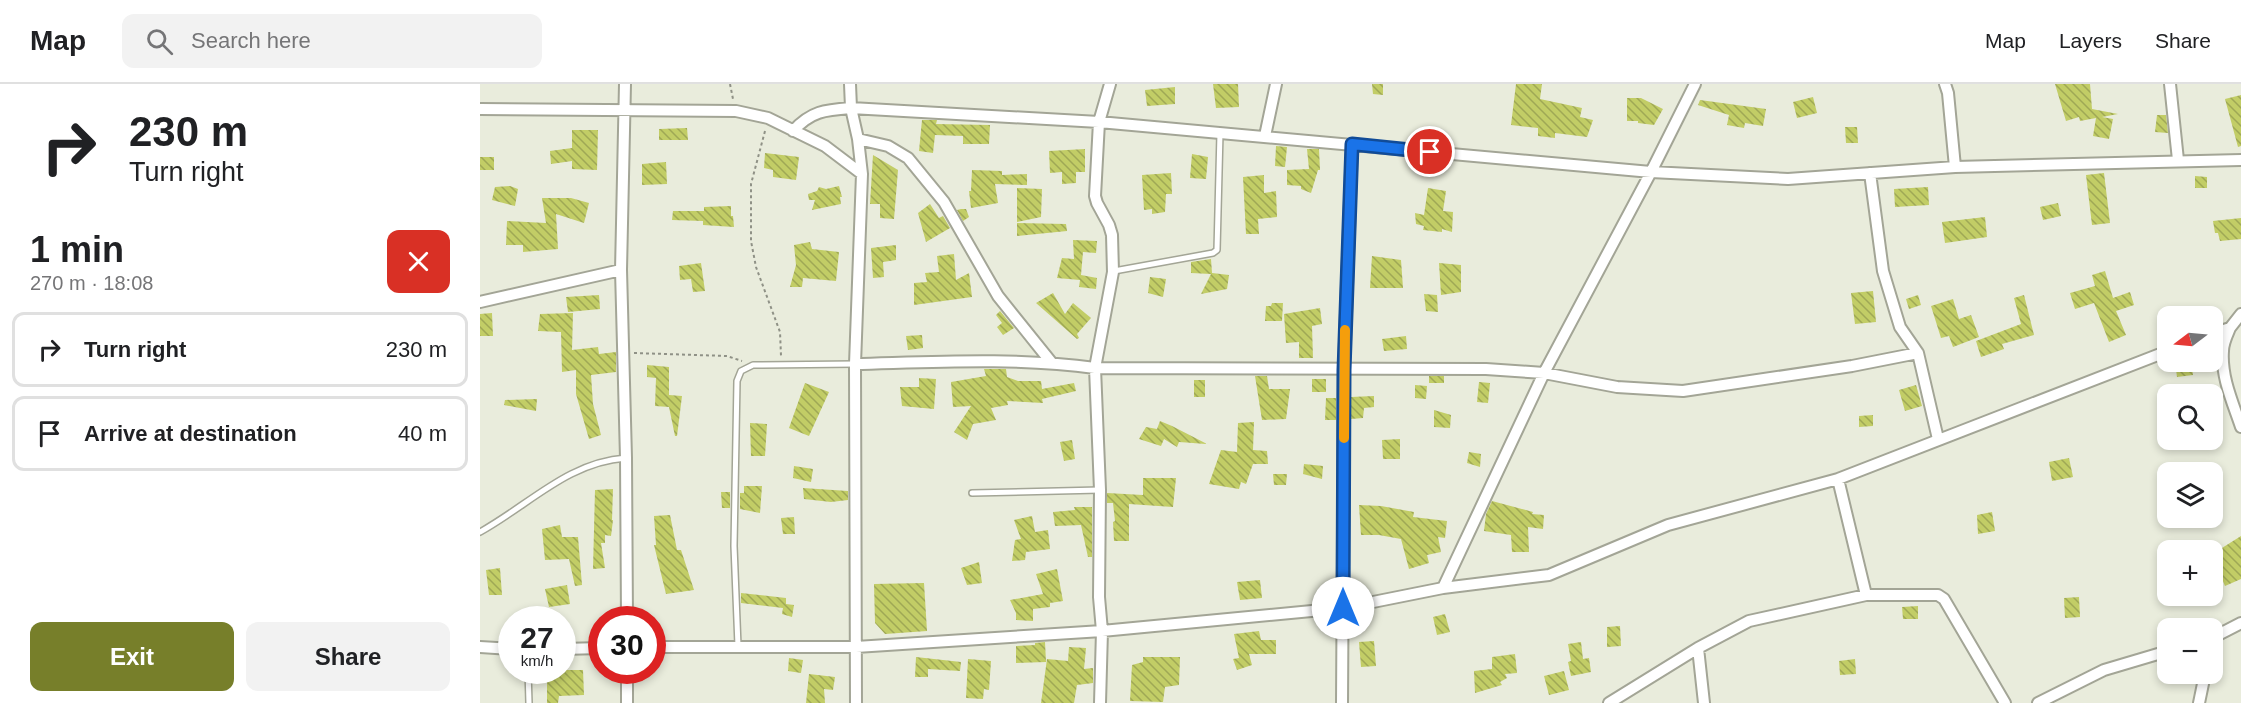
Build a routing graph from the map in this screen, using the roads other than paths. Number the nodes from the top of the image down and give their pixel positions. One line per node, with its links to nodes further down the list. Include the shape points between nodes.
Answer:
1 (625, 84): 10 (street)
2 (850, 84): 8 (street)
3 (1110, 84): 11 (street)
4 (1276, 84): 14 (street)
5 (1695, 84): 20 (street)
6 (1945, 84): 19 (street)
7 (2170, 84): 17 (street)
8 (851, 108): 11 (street); 12 (street, via 818,112 802,120); 15 (street)
9 (480, 109): 10 (street)
10 (626, 111): 12 (street, via 736,111 768,118); 23 (street)
11 (1099, 122): 13 (street); 24 (street, via 1095,196 1112,236)
12 (793, 131): 22 (street, via 825,146)
13 (1220, 133): 14 (street); 24 (lane, via 1217,250)
14 (1265, 136): 16 (street)
15 (858, 139): 22 (street); 31 (street, via 888,146 908,158 944,202 998,296)
16 (1352, 144): 20 (street); 34 (street)
17 (2178, 160): 18 (street); 19 (street)
18 (2241, 160)
19 (1955, 167): 21 (street)
20 (1651, 172): 21 (street, via 1788,179); 35 (street)
21 (1869, 173): 29 (street, via 1883,271 1900,327)
22 (862, 174): 32 (street)
23 (621, 270): 25 (street); 38 (street)
24 (1113, 272): 33 (street)
25 (480, 302)
26 (2241, 314): 27 (street)
27 (2230, 328): 28 (street); 36 (street, via 2222,350 2223,365)
28 (2223, 330)
29 (1918, 353): 35 (street, via 1683,391 1617,387); 37 (street)
30 (2157, 355): 37 (street)
31 (1051, 362): 32 (street); 33 (street)
32 (855, 364): 50 (lane, via 753,365 741,371 737,381 734,546); 53 (street)
33 (1095, 368): 34 (street); 40 (street)
34 (1344, 370): 35 (street, via 1486,369); 46 (street)
35 (1544, 373): 43 (street)
36 (2241, 427)
37 (1938, 440): 39 (street)
38 (627, 458): 42 (lane, via 601,461 567,475); 45 (street)
39 (1838, 479): 43 (street, via 1668,525 1549,575); 44 (street)
40 (1101, 490): 41 (lane); 48 (street)
41 (972, 494)
42 (480, 532)
43 (1443, 588): 46 (street)
44 (1866, 595): 55 (street, via 1749,621); 67 (street, via 1938,595 1944,599)
45 (627, 606)
46 (1343, 608): 48 (street); 65 (street)
47 (2241, 623): 49 (street)
48 (1102, 631): 53 (street); 64 (street)
49 (2223, 632)
50 (738, 646): 52 (street); 53 (street)
51 (480, 647): 54 (street)
52 (666, 647)
53 (856, 647): 63 (street)
54 (498, 648)
55 (1698, 648): 60 (street); 66 (street)
56 (2157, 654): 68 (street, via 2104,670)
57 (528, 684): 61 (lane)
58 (627, 684): 62 (street)
59 (2203, 684): 69 (street)
60 (1612, 702)
61 (529, 703)
62 (627, 703)
63 (856, 703)
64 (1100, 703)
65 (1342, 703)
66 (1704, 703)
67 (2005, 703)
68 (2038, 703)
69 (2199, 703)

